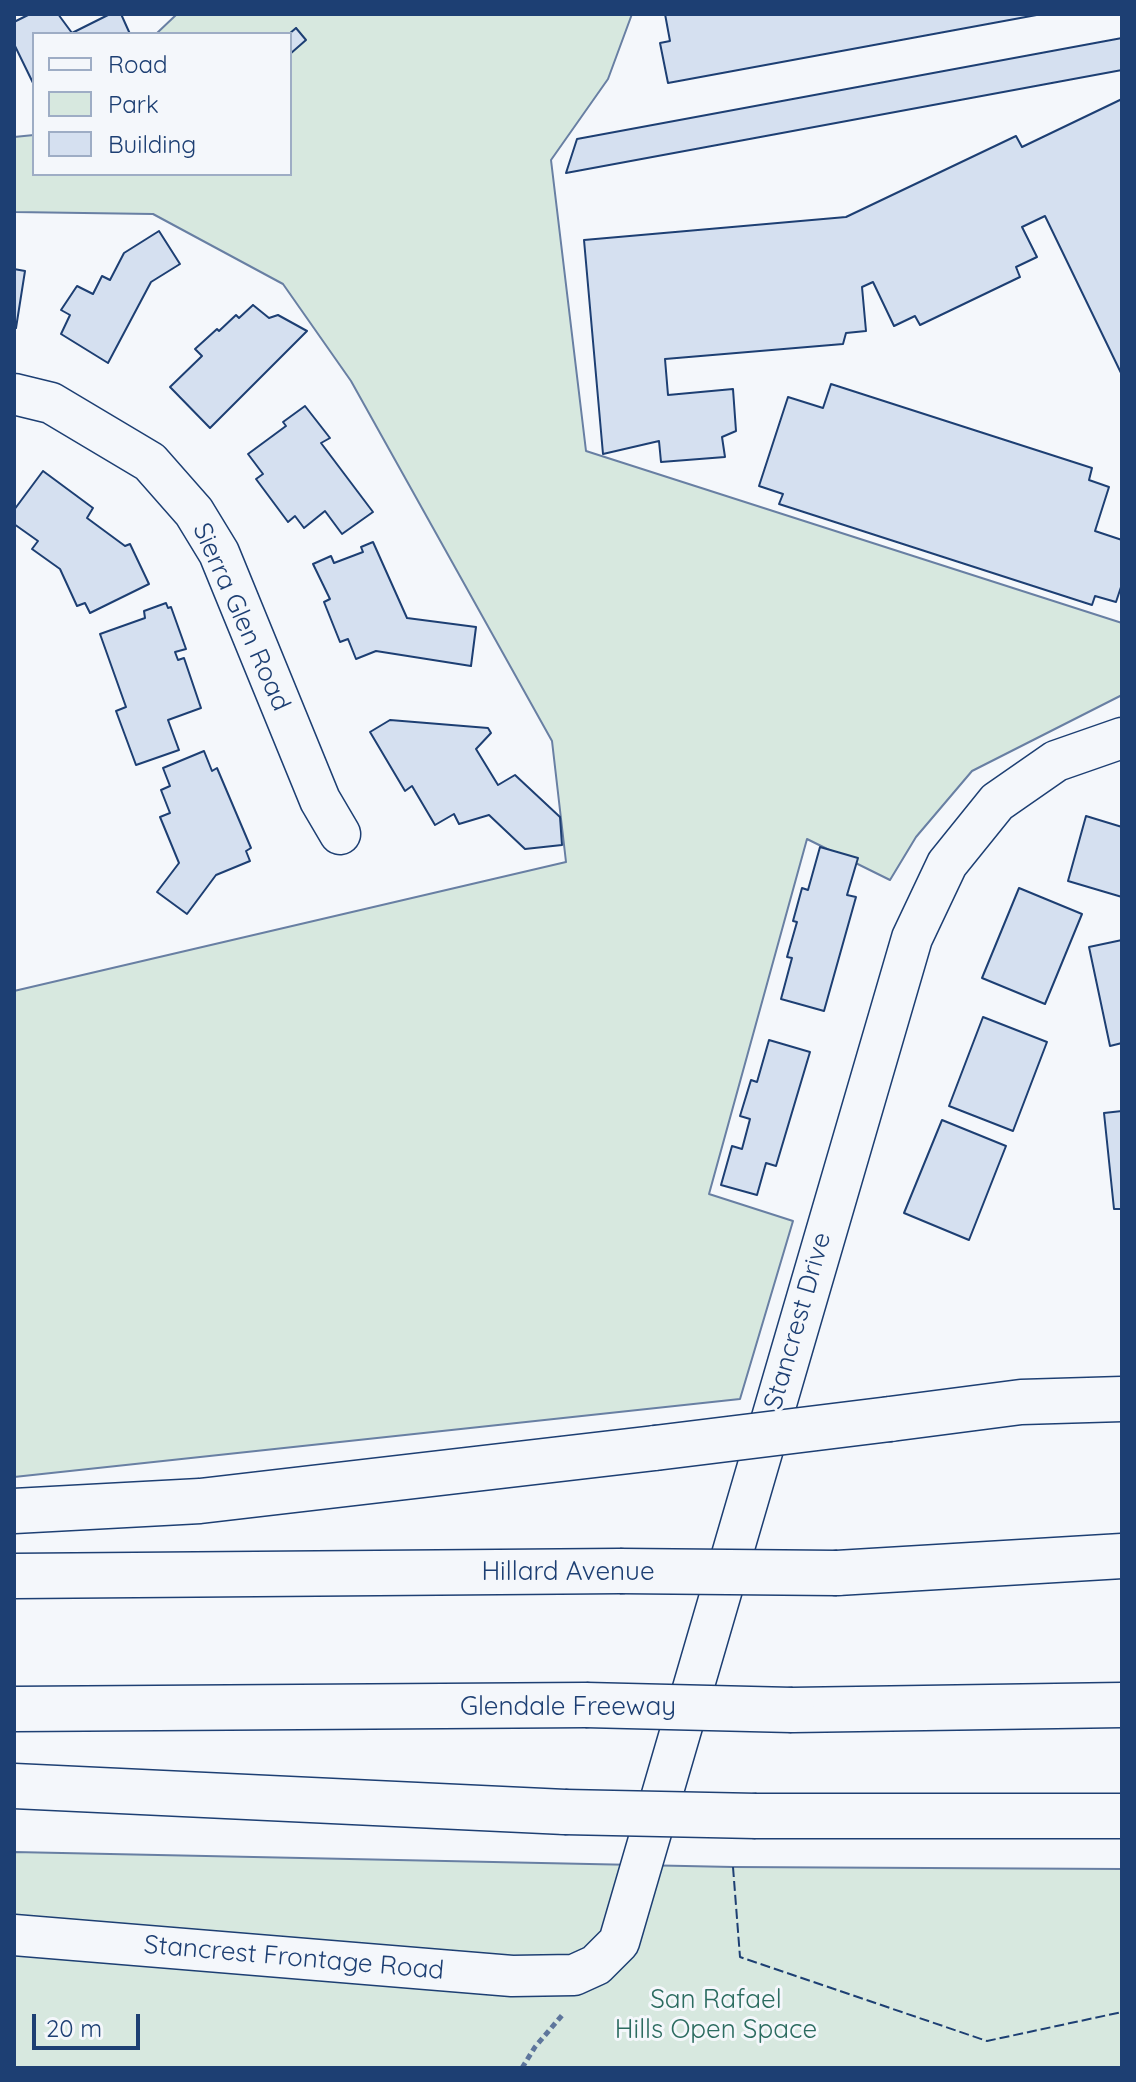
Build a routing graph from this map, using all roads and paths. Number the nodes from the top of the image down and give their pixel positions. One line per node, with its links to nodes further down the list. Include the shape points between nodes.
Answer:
1 (14, 394): 3 (street, Sierra Glen Road, via 51,403 150,462 194,512 219,553 320,800)
2 (1122, 738): 15 (street, Stancrest Drive, via 1056,761 997,802 947,864 912,938 619,1942 596,1965)
3 (340, 834)
4 (1122, 1380): 6 (highway)
5 (1122, 1399): 6 (highway)
6 (1021, 1402): 7 (highway, bridge, via 200,1501)
7 (14, 1511)
8 (1112, 1558): 9 (highway, Hillard Avenue, bridge, via 837,1573)
9 (14, 1576)
10 (1122, 1705): 11 (highway, Glendale Freeway, bridge)
11 (14, 1709)
12 (14, 1786): 13 (highway, bridge, via 565,1812)
13 (1122, 1816)
14 (14, 1935): 15 (street, Stancrest Frontage Road, via 512,1976)
15 (574, 1975): 16 (path, via 575,1996)
16 (522, 2068)

